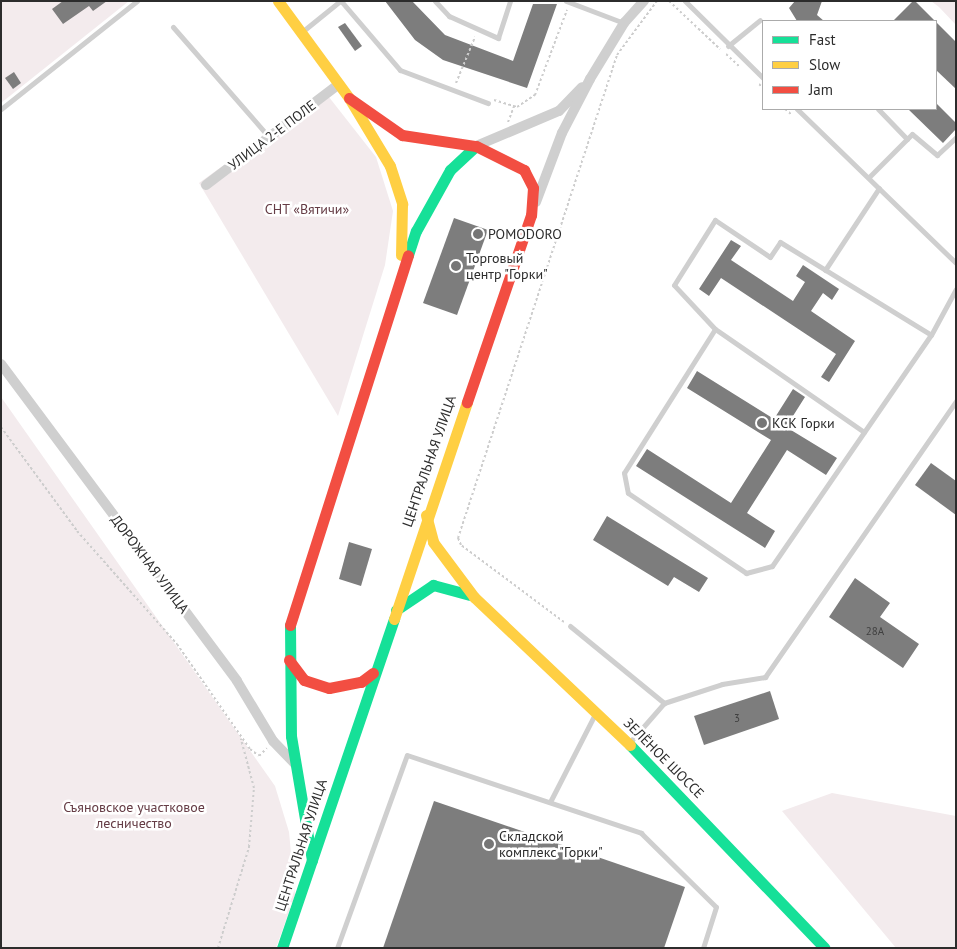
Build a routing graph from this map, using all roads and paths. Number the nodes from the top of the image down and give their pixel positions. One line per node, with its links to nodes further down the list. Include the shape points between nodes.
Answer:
1 (137, 1): 27 (lane)
2 (278, 1): 16 (main road)
3 (340, 1): 16 (lane); 24 (lane, via 400,70)
4 (435, 1): 15 (lane, via 449,16)
5 (510, 1): 15 (lane, via 498,38)
6 (644, 1): 13 (street, ЦЕНТРАЛЬНАЯ УЛИЦА)
7 (657, 1): 51 (path, via 617,55 458,538 461,545)
8 (669, 1): 18 (path)
9 (685, 1): 17 (lane)
10 (568, 2): 11 (lane); 26 (path, via 535,95 517,107 490,99)
11 (579, 4): 13 (lane)
12 (760, 20): 17 (lane)
13 (624, 23): 20 (street, ЦЕНТРАЛЬНАЯ УЛИЦА)
14 (173, 27): 30 (lane)
15 (477, 32): 24 (path)
16 (300, 33): 22 (main road)
17 (728, 46): 19 (lane)
18 (742, 68)
19 (762, 77)
20 (590, 79): 33 (street, via 559,110); 37 (street, ЦЕНТРАЛЬНАЯ УЛИЦА, via 562,133)
21 (756, 82): 23 (path)
22 (338, 84): 25 (main road); 30 (street, УЛИЦА 2-Е ПОЛЕ)
23 (762, 87)
24 (454, 90): 26 (lane)
25 (349, 98): 33 (main road, via 402,135); 40 (main road, via 390,166 402,204)
26 (488, 103)
27 (1, 109)
28 (798, 110): 34 (lane)
29 (879, 110): 32 (lane)
30 (269, 137): 35 (street, УЛИЦА 2-Е ПОЛЕ)
31 (956, 137): 32 (lane, via 937,155 912,134)
32 (907, 139): 34 (lane)
33 (476, 146): 37 (main road, via 524,170 533,188); 40 (main road, via 450,170 432,197)
34 (869, 177): 36 (lane)
35 (206, 185)
36 (879, 188): 38 (lane); 39 (lane)
37 (531, 215): 48 (main road, ЦЕНТРАЛЬНАЯ УЛИЦА)
38 (956, 263)
39 (825, 270): 42 (lane, via 780,242 770,257 715,220 674,285); 43 (lane)
40 (398, 277): 52 (main road, via 298,590 290,621)
41 (956, 289): 43 (lane)
42 (715, 329): 47 (lane); 47 (lane, via 624,473 628,493 746,573 772,566)
43 (931, 334): 47 (lane)
44 (1, 364): 57 (street, ДОРОЖНАЯ УЛИЦА, via 237,681)
45 (956, 401): 54 (lane, via 765,677 722,684)
46 (1, 428): 56 (path, via 77,531 176,644)
47 (864, 432)
48 (426, 515): 49 (main road, via 434,542); 50 (main road, ЦЕНТРАЛЬНАЯ УЛИЦА)
49 (474, 597): 50 (main road, via 444,585 433,585 409,597); 55 (main road, ЗЕЛЁНОЕ ШОССЕ)
50 (393, 612): 53 (main road, ЦЕНТРАЛЬНАЯ УЛИЦА)
51 (570, 626): 54 (lane)
52 (289, 660): 53 (main road, via 304,680 329,688 361,682); 59 (main road, via 290,736)
53 (372, 673): 61 (main road, ЦЕНТРАЛЬНАЯ УЛИЦА)
54 (664, 703): 58 (lane)
55 (596, 711): 58 (main road, ЗЕЛЁНОЕ ШОССЕ); 60 (lane)
56 (240, 737): 57 (path, via 259,756); 63 (path, via 254,788 249,847)
57 (273, 741): 59 (street, ДОРОЖНАЯ УЛИЦА)
58 (629, 744): 62 (main road, ЗЕЛЁНОЕ ШОССЕ)
59 (296, 765): 61 (main road)
60 (551, 800): 65 (lane, via 406,755); 66 (lane, via 641,833 659,849 716,907)
61 (312, 862): 64 (main road, ЦЕНТРАЛЬНАЯ УЛИЦА)
62 (820, 946)
63 (218, 948)
64 (282, 948)
65 (337, 948)
66 (703, 948)

